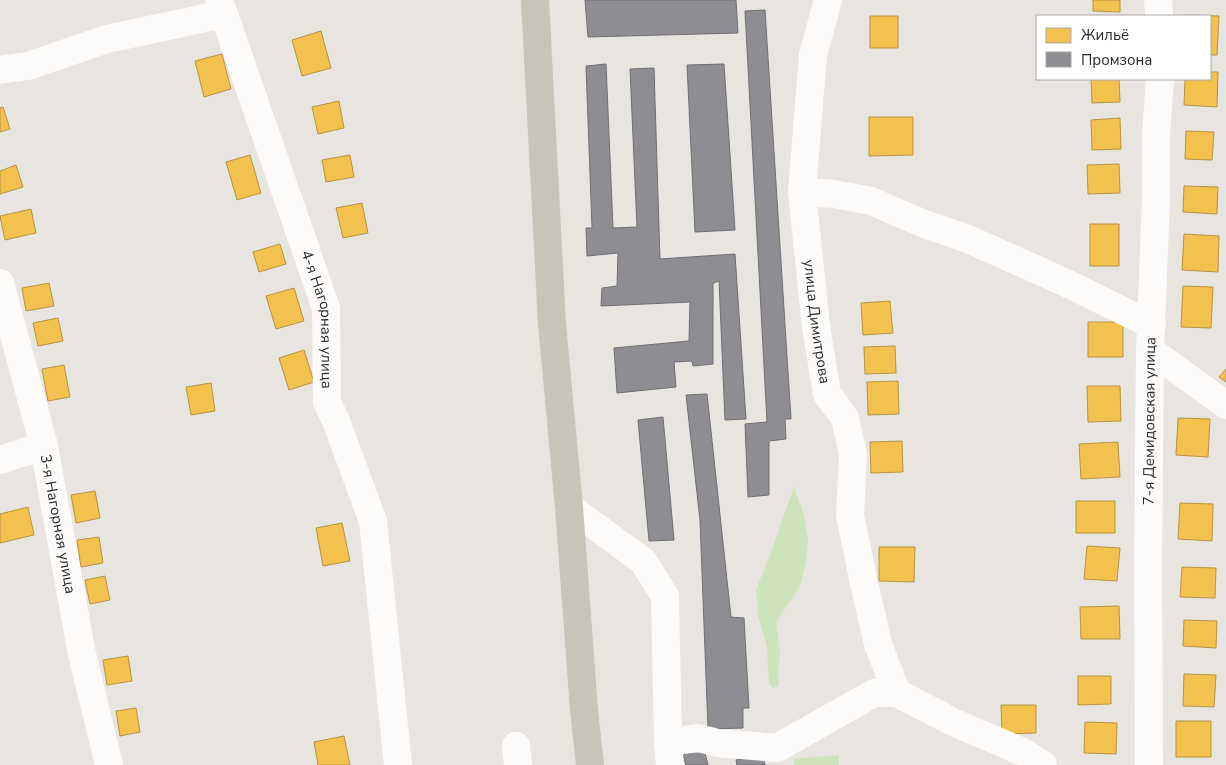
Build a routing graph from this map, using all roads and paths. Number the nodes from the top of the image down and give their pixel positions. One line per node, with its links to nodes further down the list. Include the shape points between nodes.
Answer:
1 (535, 0): 14 (main road, via 552,324)
2 (828, 0): 8 (street, улица Димитрова, via 813,55)
3 (1158, 0): 5 (street)
4 (221, 7): 6 (street, via 107,39 28,66); 18 (street, 4-я Нагорная улица, via 326,308 327,402 373,520)
5 (1159, 15)
6 (0, 70)
7 (1160, 80): 10 (street, 7-я Демидовская улица)
8 (802, 192): 10 (street, via 871,200 968,239 1062,281); 15 (street, улица Димитрова, via 816,326 827,394 845,418 854,454 850,515 878,644)
9 (0, 283): 12 (street, 3-я Нагорная улица)
10 (1151, 337): 11 (street); 21 (street, 7-я Демидовская улица)
11 (1226, 405)
12 (44, 446): 13 (street); 17 (street, 3-я Нагорная улица, via 82,654)
13 (0, 460)
14 (569, 507): 16 (street, via 643,562 665,596); 19 (main road)
15 (897, 693): 16 (street, via 874,693 777,748 698,738); 20 (street, via 952,722 1023,752)
16 (669, 754)
17 (109, 765)
18 (398, 765)
19 (590, 765)
20 (1042, 765)
21 (1149, 765)

